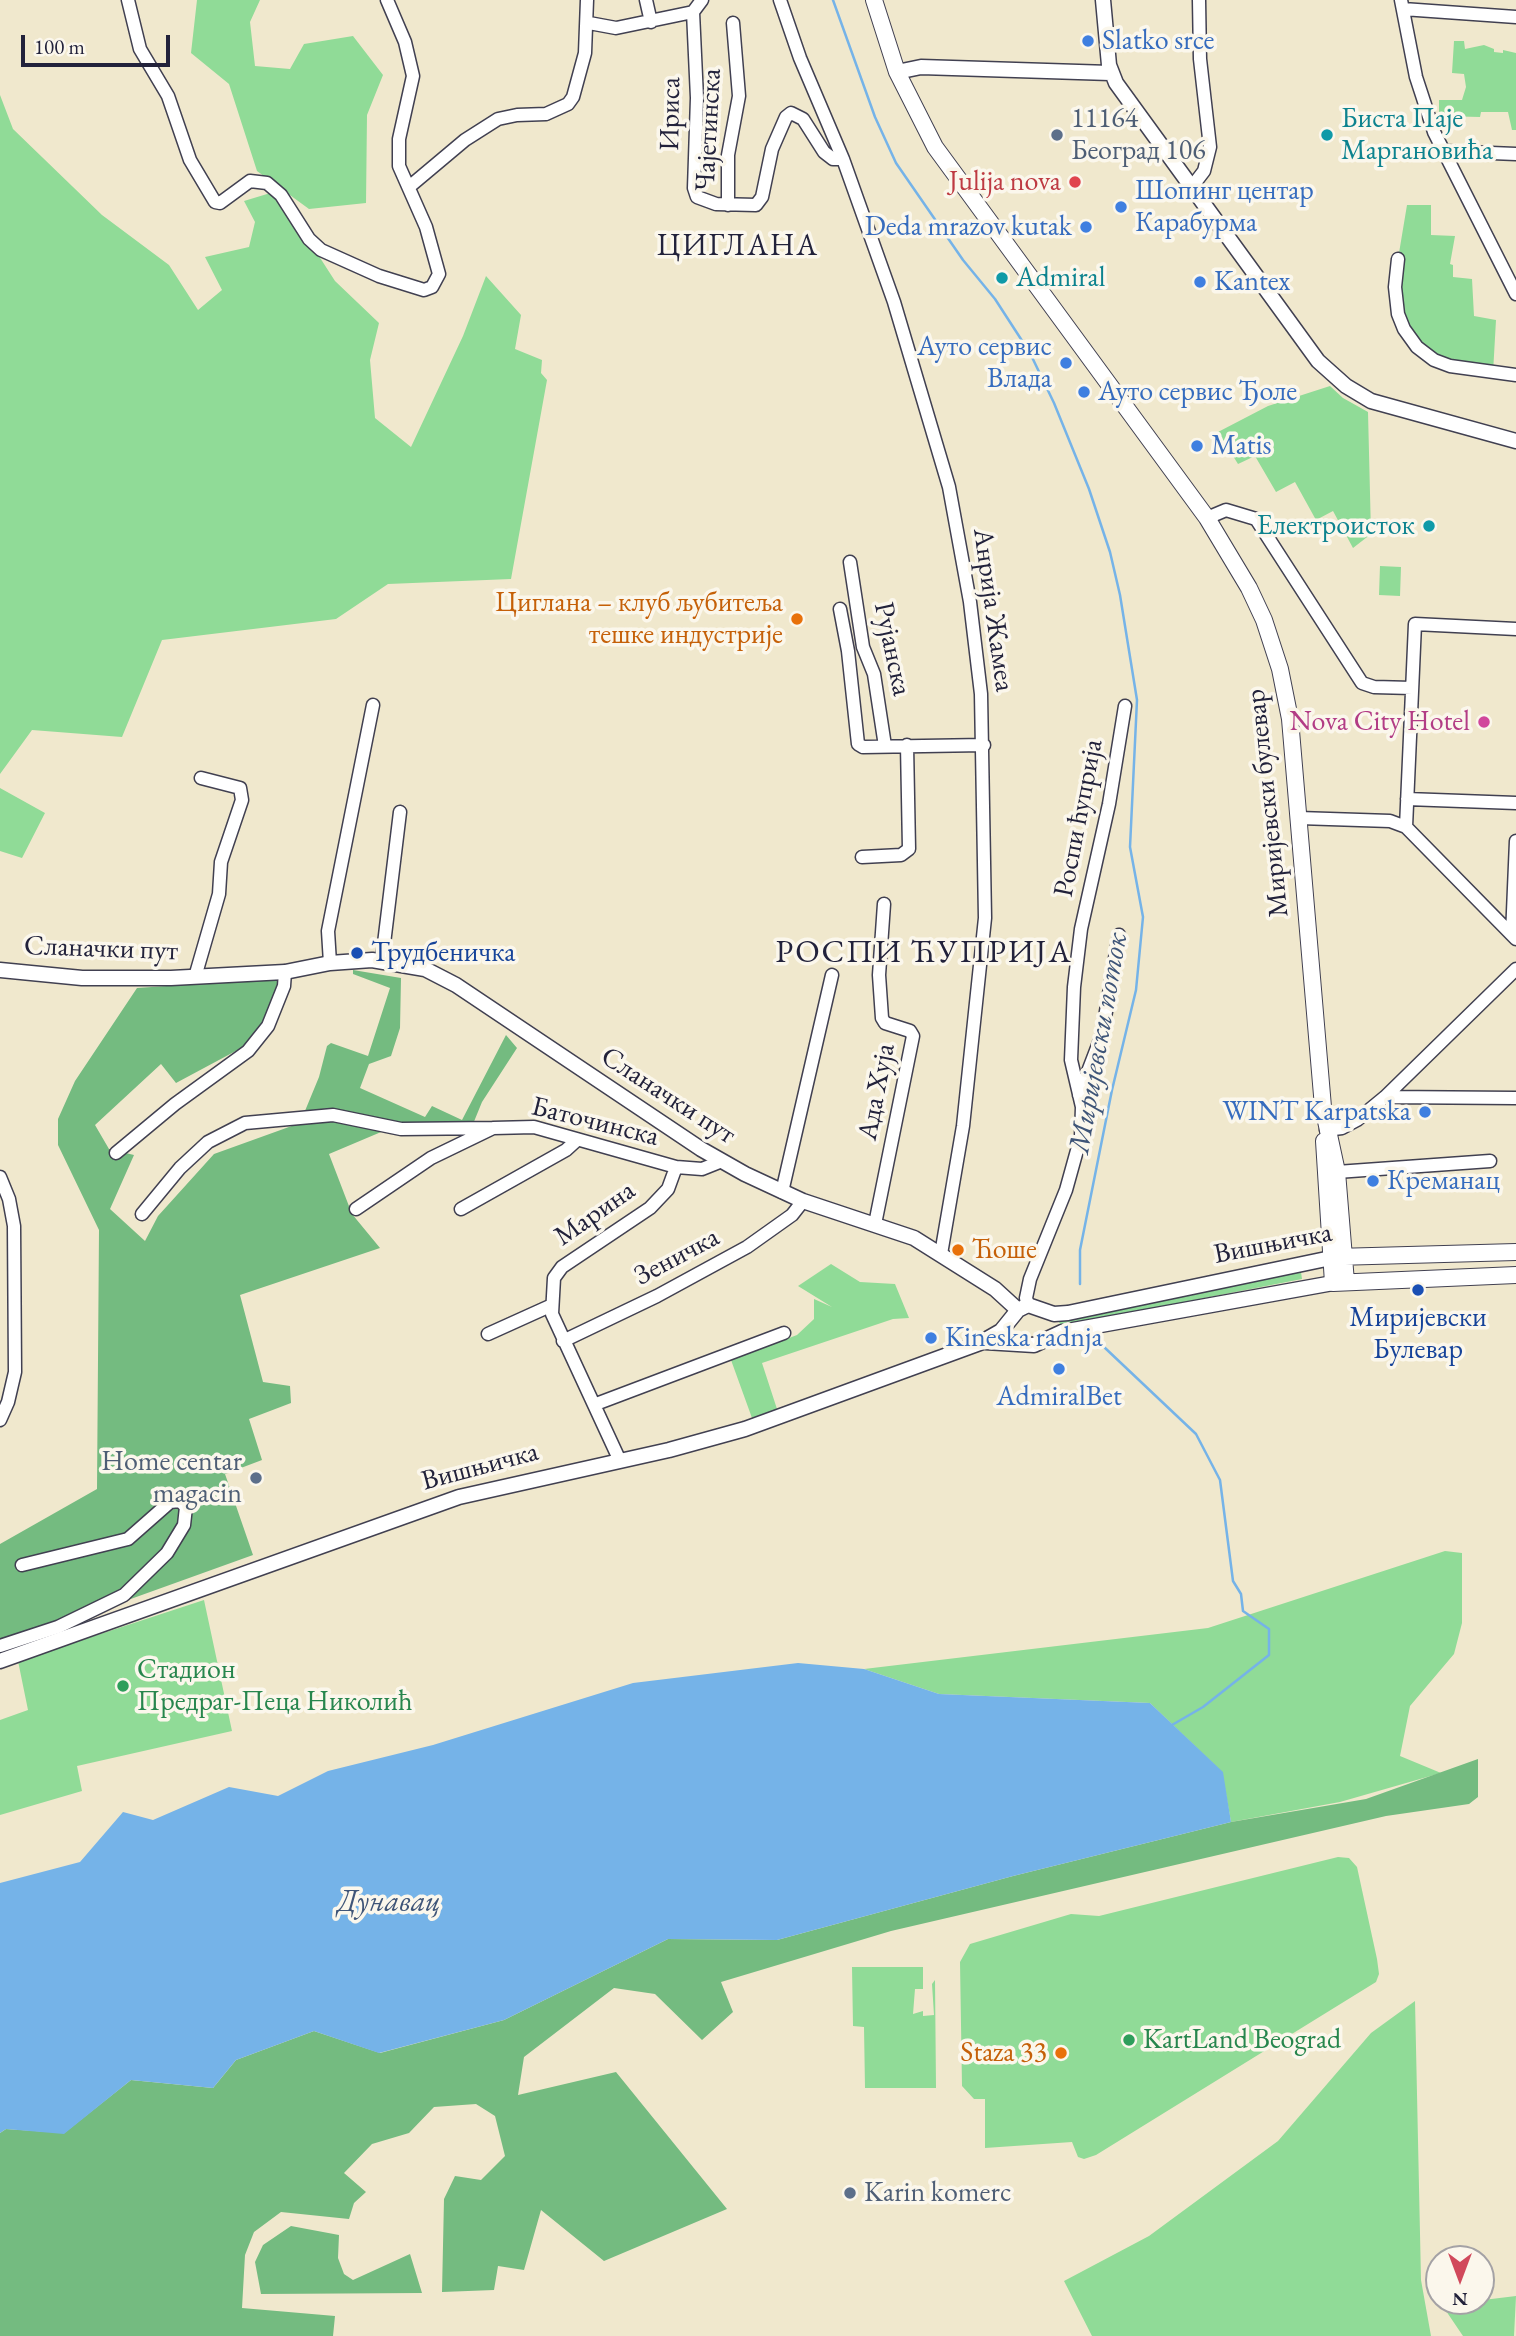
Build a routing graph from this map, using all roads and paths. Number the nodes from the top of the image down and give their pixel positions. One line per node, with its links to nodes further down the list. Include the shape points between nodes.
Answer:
1 (128, 0): 22 (street, via 141,49 168,96 190,160 217,204 245,183 267,183 321,250 424,290 438,279 438,267)
2 (387, 0): 22 (street, via 413,76 398,152)
3 (587, 0): 15 (street)
4 (646, 0): 14 (street)
5 (702, 0): 12 (street)
6 (780, 0): 21 (street, Анрија Жамеа)
7 (874, 0): 17 (main road, Миријевски булевар)
8 (1104, 0): 18 (street)
9 (1199, 0): 23 (street, via 1210,147 1204,171)
10 (1402, 5): 11 (street); 19 (street, via 1421,96)
11 (1454, 6): 13 (street)
12 (693, 12): 14 (street); 24 (street, Ириса, via 697,98 694,188 701,201)
13 (1516, 17)
14 (651, 22): 15 (street, via 616,28)
15 (589, 23): 22 (street, via 585,53 568,104 546,114 498,119 465,139)
16 (733, 23): 24 (street, Чајетинска, via 739,96 729,155)
17 (897, 72): 18 (street, via 921,67); 29 (main road, Миријевски булевар, via 956,179)
18 (1110, 73): 23 (street)
19 (1442, 151): 20 (street); 26 (street)
20 (1516, 154)
21 (843, 159): 24 (street, Чајетинска, via 824,152 801,117 789,114 772,149 760,202); 36 (street, Анрија Жамеа, via 894,302 949,487 970,602)
22 (409, 187)
23 (1191, 188): 28 (street, via 1302,341 1337,379 1371,401)
24 (728, 205)
25 (1398, 259): 27 (street, via 1398,314 1404,330 1422,351 1460,369)
26 (1516, 294)
27 (1516, 375)
28 (1516, 441)
29 (1207, 518): 33 (street, via 1226,510 1256,519 1362,682 1374,687); 43 (main road, Миријевски булевар, via 1249,587 1275,651 1290,719)
30 (850, 562): 37 (street, Рујанска)
31 (840, 609): 37 (street, via 856,742 863,747)
32 (1516, 629): 33 (street, via 1415,624)
33 (1412, 688): 40 (street)
34 (373, 705): 51 (street, via 328,931)
35 (1125, 706): 57 (street, Роспи ћуприја, via 1077,954 1072,1060)
36 (984, 745): 38 (street); 76 (street, Анрија Жамеа, via 981,978)
37 (885, 746): 38 (street)
38 (907, 746): 46 (street, via 909,849 901,855)
39 (201, 778): 56 (street, via 240,788 242,800 221,862 219,894)
40 (1407, 799): 41 (street); 44 (street)
41 (1516, 803)
42 (400, 811): 50 (street)
43 (1299, 818): 44 (street, via 1390,821); 61 (main road, Миријевски булевар)
44 (1406, 827): 49 (street)
45 (1516, 841): 49 (street)
46 (862, 857)
47 (884, 904): 74 (street, Ада Хуја, via 881,1018 913,1035)
48 (1119, 935): 57 (street, via 1102,1035)
49 (1514, 937)
50 (382, 960): 51 (street, Сланачки пут); 64 (street, Сланачки пут, via 439,975)
51 (330, 963): 54 (street, Сланачки пут)
52 (1516, 969): 58 (street)
53 (0, 970): 56 (street, Сланачки пут, via 89,978)
54 (285, 972): 56 (street, Сланачки пут); 63 (street, via 268,1026 248,1051)
55 (832, 975): 69 (street)
56 (195, 977)
57 (1079, 1094): 82 (street, Роспи ћуприја, via 1080,1145)
58 (1385, 1097): 59 (street); 61 (street, via 1357,1120)
59 (1516, 1098)
60 (493, 1128): 62 (street, Баточинска, via 534,1127); 71 (street, Баточинска, via 431,1158); 73 (street, via 414,1130 334,1115 245,1123 208,1142)
61 (1326, 1131): 67 (main road, Миријевски булевар); 77 (main road, Миријевски булевар, via 1323,1146)
62 (578, 1140): 66 (street, Баточинска); 72 (street)
63 (116, 1153)
64 (722, 1161): 66 (street, via 702,1169); 69 (street, Сланачки пут)
65 (1490, 1161): 67 (street)
66 (676, 1167): 80 (street, Марина, via 668,1189 650,1208 557,1271)
67 (1337, 1172): 77 (main road, Миријевски булевар)
68 (0, 1177): 90 (street, via 13,1218 15,1372)
69 (782, 1192): 70 (street, Сланачки пут)
70 (803, 1201): 74 (street, Сланачки пут); 86 (street, Зеничка, via 792,1215 732,1256)
71 (356, 1209)
72 (461, 1209)
73 (142, 1214)
74 (875, 1224): 76 (street, Сланачки пут)
75 (1516, 1252): 77 (main road, Вишњичка)
76 (941, 1254): 82 (street, Сланачки пут, via 1005,1296)
77 (1338, 1257): 79 (main road, Миријевски булевар); 81 (street, Вишњичка, via 1097,1308 1061,1314)
78 (1516, 1275): 79 (main road, Вишњичка)
79 (1339, 1283): 85 (street, Вишњичка, via 1062,1332)
80 (550, 1306): 84 (street); 86 (street)
81 (1044, 1310): 82 (street, Вишњичка); 85 (street, via 1051,1325)
82 (1019, 1312): 87 (street, Вишњичка, via 1000,1332); 88 (street, via 1012,1331)
83 (784, 1333): 89 (street)
84 (488, 1334)
85 (1044, 1340): 88 (street, Вишњичка, via 1034,1345)
86 (563, 1341): 89 (street)
87 (980, 1343): 88 (street, Вишњичка); 91 (street, Вишњичка, via 745,1429)
88 (1023, 1343)
89 (596, 1404): 91 (street)
90 (0, 1420)
91 (620, 1461): 94 (street, Вишњичка, via 438,1503)
92 (22, 1565): 93 (street, via 128,1539 170,1502 180,1501 186,1507 186,1519 167,1553 124,1595 58,1627)
93 (0, 1646)
94 (0, 1661)

